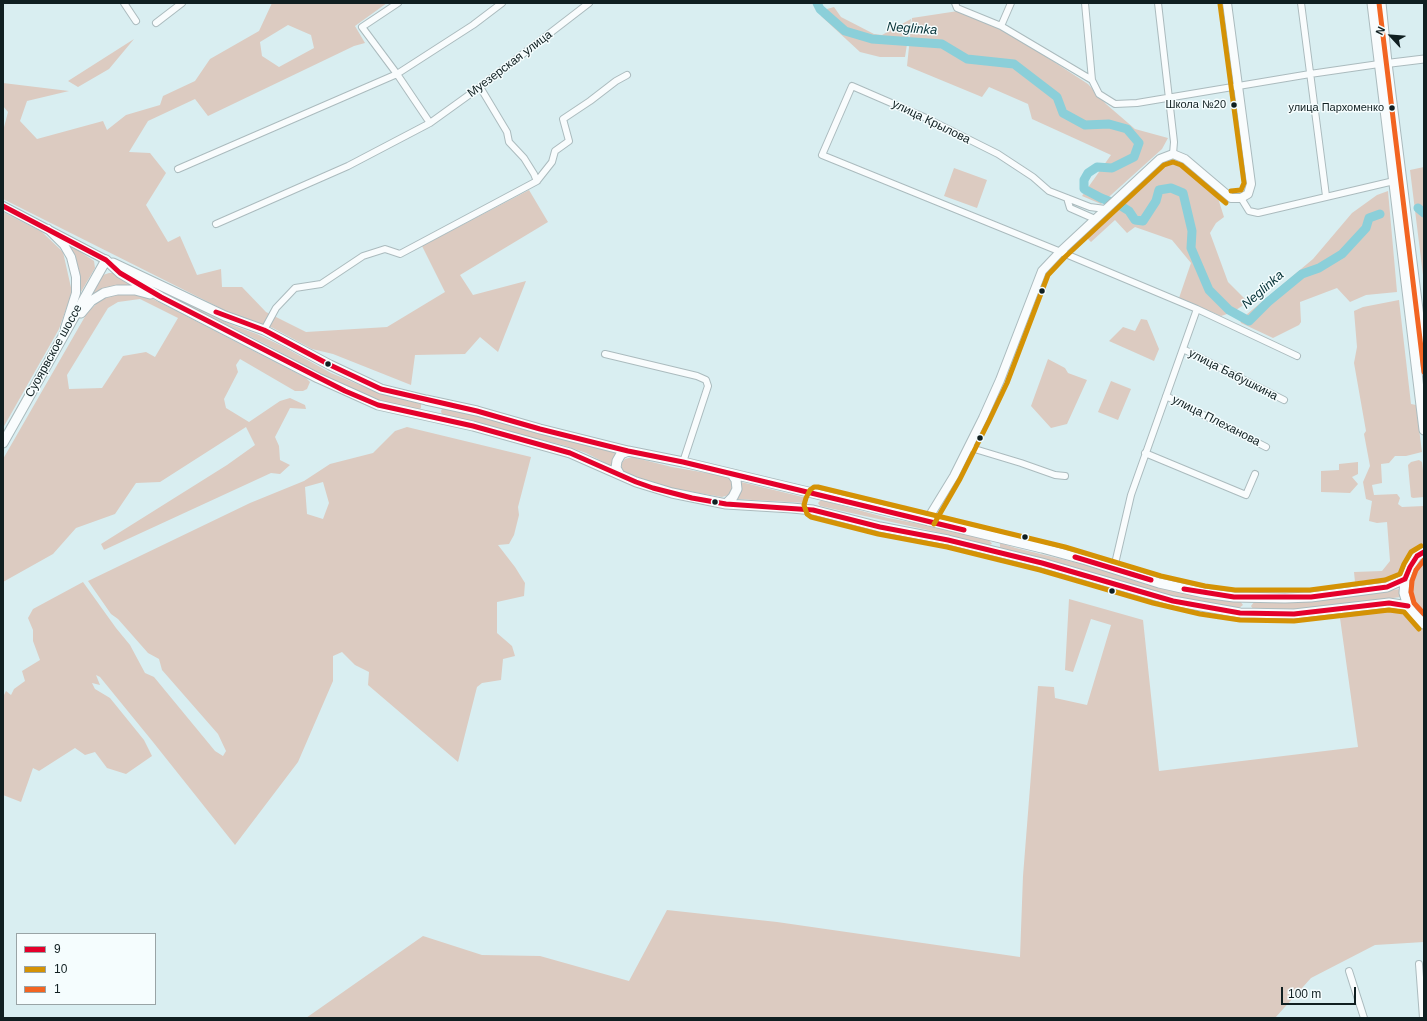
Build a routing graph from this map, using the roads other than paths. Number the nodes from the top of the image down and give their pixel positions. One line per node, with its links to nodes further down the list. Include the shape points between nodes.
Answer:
1 (124, 3): 14 (street)
2 (182, 3): 15 (street)
3 (398, 3): 19 (street, via 362,27)
4 (502, 3): 19 (street)
5 (589, 3): 23 (street, Муезерская улица)
6 (955, 3): 16 (street, via 957,8)
7 (1011, 3): 16 (street)
8 (1085, 3): 22 (street)
9 (1158, 3): 25 (street)
10 (1227, 3): 24 (main road)
11 (1301, 3): 20 (street)
12 (1372, 3): 18 (main road)
13 (1381, 3): 18 (main road)
14 (136, 21)
15 (156, 23)
16 (1001, 26): 22 (street)
17 (1424, 59): 18 (street)
18 (1383, 64): 20 (street); 30 (main road); 49 (main road)
19 (397, 74): 26 (street); 28 (street)
20 (1310, 74): 24 (street); 31 (street)
21 (627, 75): 29 (street, via 562,119 569,141 555,151 552,162)
22 (1092, 80): 25 (street, via 1099,94 1115,104)
23 (480, 87): 26 (street, Муезерская улица); 29 (street, via 507,132 509,142 524,158)
24 (1238, 87): 25 (street); 33 (main road, via 1251,184 1248,194)
25 (1169, 98): 27 (street)
26 (430, 123): 38 (street, Муезерская улица, via 348,166)
27 (1173, 154): 33 (main road, via 1185,159 1231,198); 36 (main road, via 1160,160)
28 (178, 169)
29 (536, 181): 44 (street, via 400,254 385,250 363,256 321,284 295,288 276,308)
30 (1394, 181): 31 (street); 56 (main road)
31 (1326, 196): 33 (street, via 1258,214 1249,211)
32 (1067, 198): 35 (street, улица Крылова); 37 (street, via 1070,208); 40 (street, улица Крылова, via 1049,191 998,154 926,118 852,86 822,154)
33 (1241, 198)
34 (3, 206): 39 (main road)
35 (1090, 207): 36 (street, улица Крылова); 37 (street)
36 (1107, 208): 37 (main road)
37 (1095, 219): 40 (main road)
38 (216, 224)
39 (48, 229): 41 (main road); 45 (main road, via 68,251 76,277 76,293)
40 (1060, 252): 43 (street); 59 (main road, via 1040,275 1000,380)
41 (106, 260): 42 (main road, via 120,273); 44 (main road, via 225,316); 45 (main road, Суоярвское шоссе)
42 (161, 297): 45 (main road, via 135,290 104,293 91,301); 54 (main road, via 345,391 378,405)
43 (1197, 309): 46 (street); 48 (street)
44 (264, 330): 51 (main road, via 352,376 381,388)
45 (63, 336): 57 (main road, Суоярвское шоссе)
46 (1183, 350): 50 (street); 52 (street, улица Бабушкина)
47 (605, 354): 62 (street, via 706,380 708,386)
48 (1297, 356)
49 (1424, 357)
50 (1166, 396): 58 (street, улица Плеханова); 61 (street)
51 (426, 400): 53 (main road); 54 (main road, via 426,412)
52 (1284, 400)
53 (442, 403): 55 (main road); 60 (main road)
54 (422, 416): 55 (main road)
55 (438, 419): 65 (main road, via 474,426 570,454)
56 (1424, 430)
57 (3, 443)
58 (1266, 447)
59 (968, 448): 66 (street); 70 (main road)
60 (628, 451): 62 (main road); 65 (main road, via 621,454 617,461 616,468)
61 (1145, 454): 64 (street, via 1246,495); 74 (street, via 1130,496)
62 (683, 462): 63 (main road)
63 (732, 474): 67 (main road); 68 (main road, via 737,489)
64 (1255, 474)
65 (620, 475): 68 (main road, via 672,493)
66 (1065, 476)
67 (816, 494): 69 (main road, via 811,506); 70 (main road)
68 (726, 504): 69 (main road)
69 (813, 510): 72 (main road)
70 (928, 521): 71 (main road)
71 (995, 537): 72 (main road, via 997,547); 74 (main road)
72 (992, 551): 79 (main road, via 1173,601)
73 (1424, 552): 75 (main road, via 1417,556)
74 (1114, 568): 76 (main road, via 1159,583 1204,593)
75 (1405, 579): 77 (main road, via 1387,586 1341,594); 78 (main road, via 1404,593)
76 (1242, 597): 77 (main road); 79 (main road, via 1245,606)
77 (1252, 598): 80 (main road, via 1248,606)
78 (1408, 606): 80 (main road, via 1389,602 1294,614); 81 (main road)
79 (1240, 613): 80 (main road)
80 (1253, 614)
81 (1424, 624)
82 (1419, 964): 85 (street)
83 (1349, 971): 84 (street)
84 (1364, 1018)
85 (1423, 1018)

